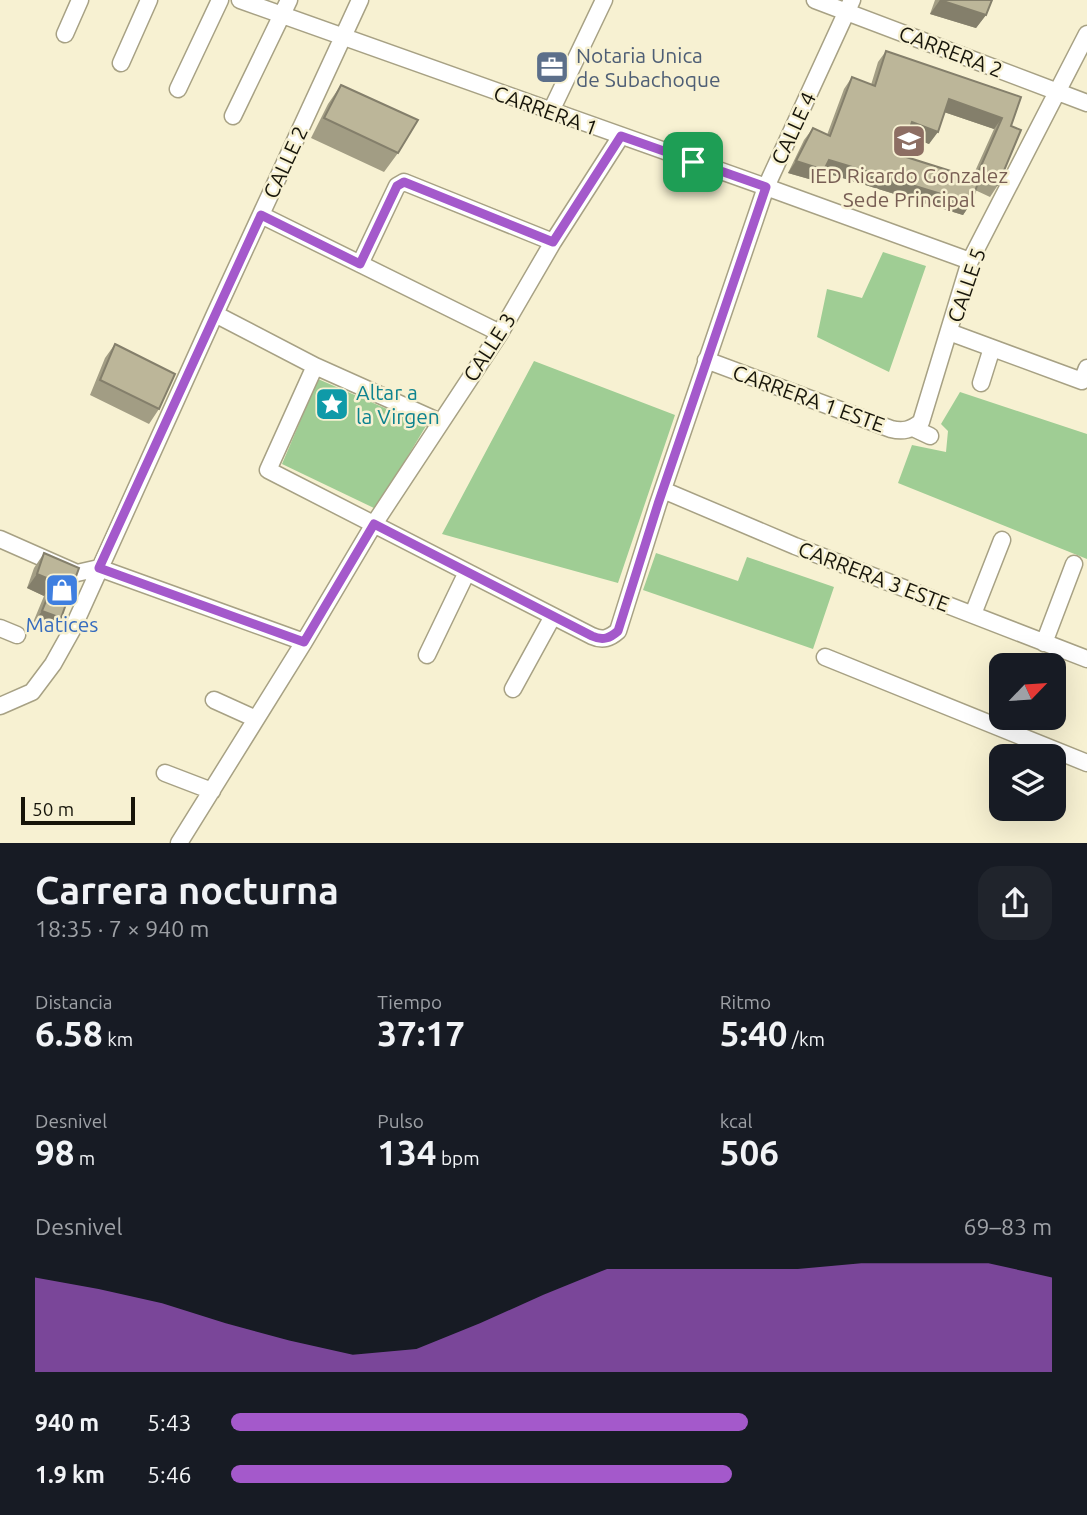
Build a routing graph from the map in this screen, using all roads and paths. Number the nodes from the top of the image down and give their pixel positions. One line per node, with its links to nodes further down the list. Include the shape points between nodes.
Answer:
1 (80, 0): 10 (street)
2 (149, 0): 13 (street)
3 (220, 0): 14 (street)
4 (240, 0): 9 (street, CARRERA 1)
5 (360, 0): 12 (street, CALLE 2)
6 (604, 0): 17 (street)
7 (815, 0): 8 (street, CARRERA 2)
8 (849, 6): 15 (street, CARRERA 2); 20 (street, CALLE 4)
9 (286, 8): 12 (street, CARRERA 1); 18 (street)
10 (65, 34)
11 (1087, 34): 15 (street, CALLE 5)
12 (344, 37): 17 (street, CARRERA 1); 21 (street, CALLE 2)
13 (121, 63)
14 (178, 89)
15 (1058, 92): 16 (street, CARRERA 2); 23 (street, CALLE 5)
16 (1087, 103)
17 (551, 111): 19 (street, CARRERA 1)
18 (233, 116)
19 (621, 136): 20 (street, CARRERA 1); 22 (street, CALLE 3)
20 (766, 187): 23 (street, CARRERA 1); 29 (street, CALLE 4)
21 (261, 215): 24 (street); 25 (street, CALLE 2)
22 (553, 242): 24 (street, via 404,182 397,186); 27 (street, CALLE 3)
23 (970, 261): 26 (street, CALLE 5)
24 (360, 264): 27 (street)
25 (215, 313): 30 (street); 41 (street, CALLE 2)
26 (949, 332): 28 (street); 34 (street, CALLE 5, via 926,409)
27 (500, 333): 33 (street, CALLE 3)
28 (992, 348): 31 (street, via 1082,381); 32 (street)
29 (706, 360): 34 (street, CARRERA 1 ESTE, via 891,429); 36 (street, CALLE 4)
30 (315, 366): 33 (street); 37 (street, via 268,470)
31 (1087, 368)
32 (981, 383)
33 (440, 422): 37 (street, CALLE 3)
34 (914, 428): 35 (street)
35 (930, 436)
36 (663, 490): 43 (street, CARRERA 3 ESTE); 44 (street, CALLE 4, via 618,631 611,638 598,639)
37 (374, 524): 42 (street); 47 (street, CALLE 3)
38 (0, 539): 41 (street, via 77,573)
39 (1002, 540): 43 (street)
40 (1074, 565): 48 (street)
41 (99, 568): 47 (street); 54 (street, CALLE 2, via 53,664 32,692)
42 (467, 572): 44 (street); 49 (street)
43 (972, 614): 48 (street, CARRERA 3 ESTE)
44 (553, 616): 52 (street)
45 (0, 628): 46 (street)
46 (17, 635)
47 (304, 642): 55 (street, CALLE 3)
48 (1044, 643): 51 (street, CARRERA 3 ESTE)
49 (427, 655)
50 (825, 657): 56 (street)
51 (1087, 659)
52 (513, 689)
53 (214, 700): 55 (street)
54 (0, 706)
55 (256, 719): 58 (street, CALLE 3)
56 (1087, 763)
57 (165, 774): 58 (street)
58 (212, 791): 59 (street, CALLE 3)
59 (179, 843)

